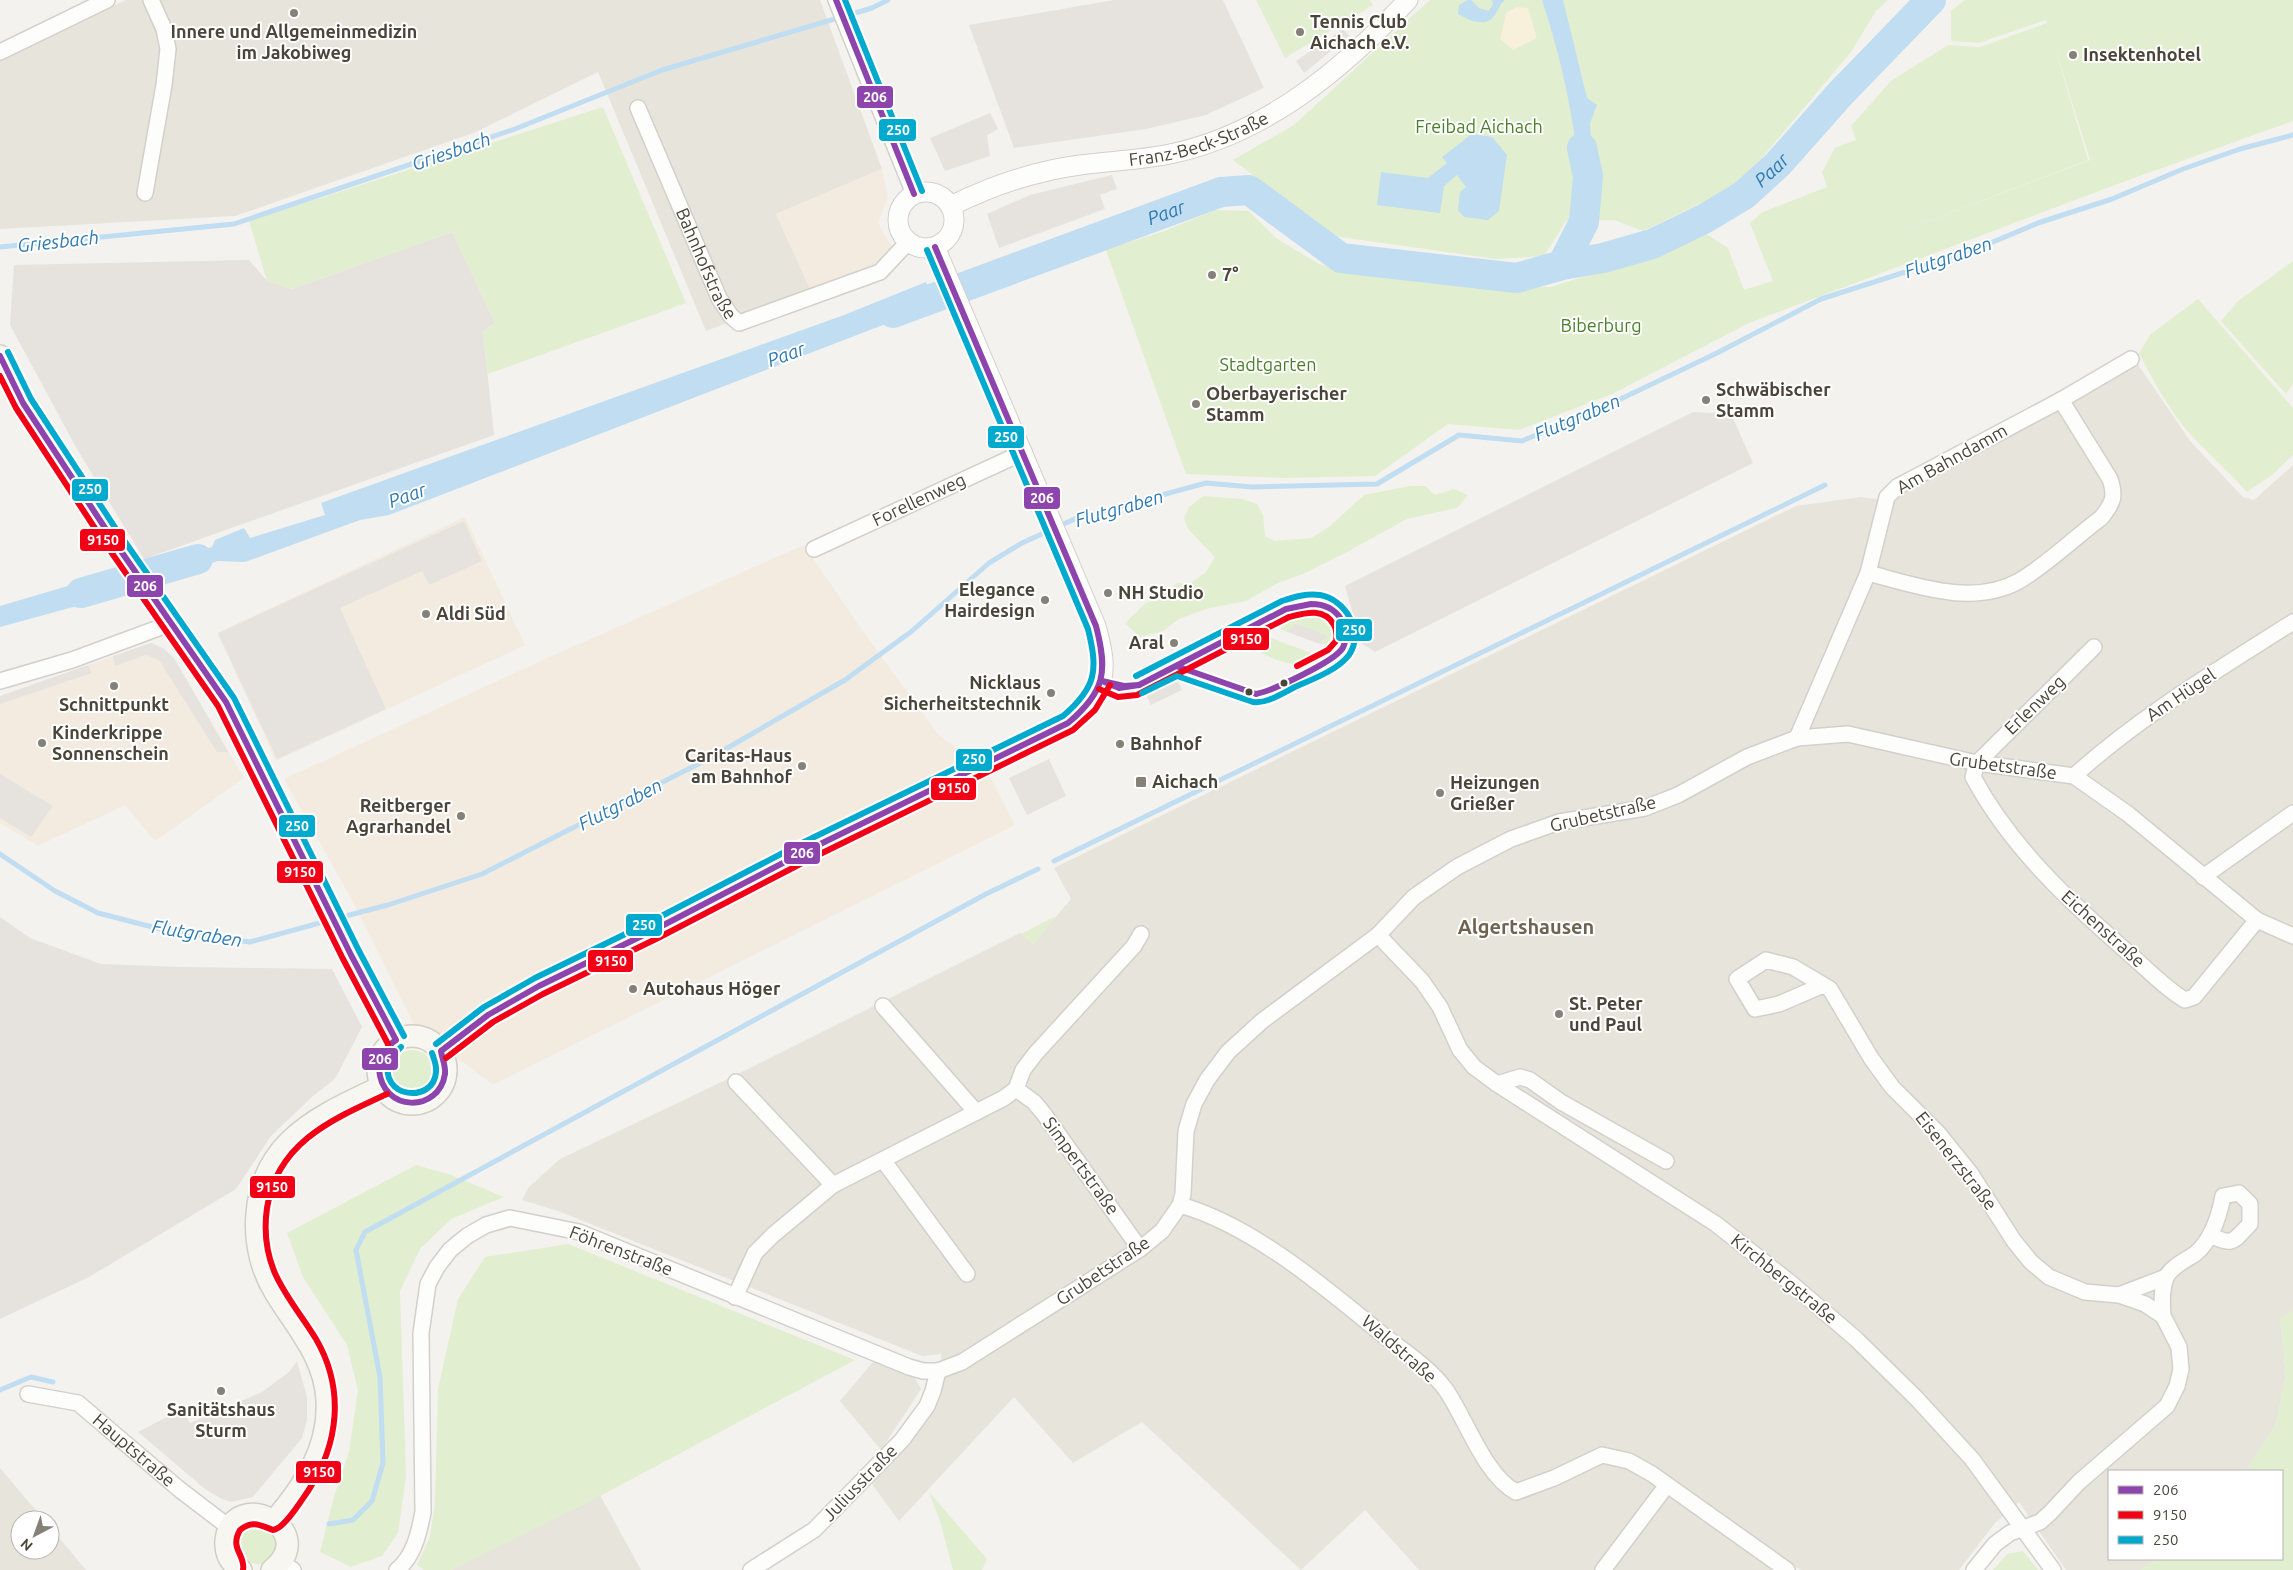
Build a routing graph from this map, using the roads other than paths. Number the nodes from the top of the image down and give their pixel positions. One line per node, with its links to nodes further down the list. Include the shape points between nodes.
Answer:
1 (107, 0): 5 (street)
2 (151, 0): 8 (street, via 164,28 168,50)
3 (836, 0): 9 (street)
4 (1408, 0): 10 (street, Franz-Beck-Straße, via 1326,77 1269,116 1228,137 1169,154 1039,172)
5 (88, 4): 6 (street)
6 (0, 52)
7 (638, 108): 11 (street, Bahnhofstraße, via 719,298 739,323 880,272)
8 (145, 193)
9 (914, 194): 10 (street, via 939,195); 11 (street, via 900,207 897,217 898,226)
10 (951, 206): 12 (street, via 954,214 952,230)
11 (908, 242): 12 (street, via 926,248)
12 (936, 247): 16 (street)
13 (0, 356): 20 (main road, via 23,403)
14 (2131, 359): 15 (street, Am Bahndamm)
15 (2061, 400): 18 (street, Am Bahndamm, via 1897,487 1887,497); 18 (street, via 2110,478 2114,492 2111,506 2102,518 2017,582 1990,590 1935,590)
16 (1024, 452): 17 (street, Forellenweg); 35 (street, via 1096,626 1104,653 1102,681 1086,709 1068,723 539,986 488,1015)
17 (814, 549)
18 (1868, 573): 23 (street, Am Bahndamm)
19 (2293, 622): 25 (street, Am Hügel, via 2176,697)
20 (172, 623): 22 (street, via 72,660); 34 (main road, via 226,702)
21 (2094, 647): 24 (street, Erlenweg)
22 (0, 681)
23 (1797, 738): 24 (street, Grubetstraße, via 1848,734); 30 (street, Grubetstraße, via 1747,757 1678,795 1645,808 1559,822 1511,838 1437,880 1414,897)
24 (1977, 763): 25 (street, Grubetstraße); 28 (street, Eichenstraße, via 1973,777 1988,806 2019,845 2059,890 2185,1000 2194,997)
25 (2074, 776): 27 (street, Grubetstraße, via 2128,814)
26 (2293, 813): 27 (street)
27 (2203, 877): 28 (street, Grubetstraße)
28 (2257, 920): 31 (street, Grubetstraße)
29 (1141, 934): 39 (street, via 1134,946 1036,1053 1023,1070)
30 (1378, 935): 37 (street, Kirchbergstraße, via 1422,981 1440,1007 1460,1050 1474,1067); 44 (street, Grubetstraße, via 1254,1027 1228,1052 1207,1080 1194,1104 1186,1131)
31 (2293, 936)
32 (1823, 985): 32 (street, Eisenerzstraße, via 1793,967 1766,960 1736,979 1755,1009 1778,1004); 49 (street, Eisenerzstraße, via 1830,989 1892,1087 1938,1132 2031,1262 2049,1277 2084,1292)
33 (883, 1006): 40 (street)
34 (396, 1040): 35 (main road, via 414,1036 424,1038); 38 (main road, via 385,1049 380,1059 378,1070)
35 (441, 1051): 38 (main road, via 446,1062 443,1085 426,1101 404,1102 393,1098)
36 (736, 1082): 43 (street)
37 (1497, 1084): 42 (street, via 1520,1077 1530,1080 1561,1102); 57 (street, Kirchbergstraße, via 1716,1224 1792,1284 1856,1339 1917,1399 1972,1459)
38 (383, 1086): 55 (main road, via 340,1107 289,1142 274,1161 260,1192 256,1219 259,1253 266,1276 318,1360 327,1399 325,1436 316,1461 293,1498)
39 (1016, 1088): 40 (street); 46 (street, Simpertstraße, via 1044,1114)
40 (976, 1112): 41 (street)
41 (883, 1160): 43 (street); 47 (street)
42 (1666, 1161)
43 (833, 1185): 50 (street, via 755,1253)
44 (1180, 1205): 46 (street, Grubetstraße, via 1162,1232); 54 (street, Waldstraße, via 1246,1233 1334,1295 1406,1353 1445,1390 1504,1485 1516,1492 1602,1455 1629,1461)
45 (2210, 1235): 48 (street, Eisenerzstraße, via 2197,1252)
46 (1140, 1249): 52 (street, Grubetstraße, via 978,1353)
47 (967, 1274)
48 (2166, 1277): 49 (street, Eisenerzstraße); 51 (street)
49 (2119, 1295): 51 (street, Eisenerzstraße, via 2144,1304)
50 (735, 1297): 52 (street, Föhrenstraße, via 908,1367); 60 (street, Föhrenstraße, via 579,1232 510,1218 486,1225 467,1236 450,1250 428,1284 420,1333 423,1512 419,1537)
51 (2163, 1316): 57 (street, via 2179,1347 2181,1369 2167,1406 2079,1482 2040,1522)
52 (938, 1371): 61 (street, Juliusstraße, via 926,1406 902,1440 814,1530)
53 (28, 1394): 56 (street, Hauptstraße, via 78,1403 178,1489)
54 (1667, 1484): 62 (street); 63 (street, Waldstraße)
55 (274, 1520): 56 (main road, via 256,1514 237,1520); 58 (main road, via 285,1538)
56 (230, 1528): 59 (main road, via 226,1548)
57 (2024, 1528): 64 (street, via 1995,1544); 65 (street, Kirchbergstraße)
58 (282, 1567)
59 (235, 1569)
60 (399, 1570)
61 (751, 1570)
62 (1603, 1570)
63 (1787, 1570)
64 (1974, 1570)
65 (2054, 1570)

